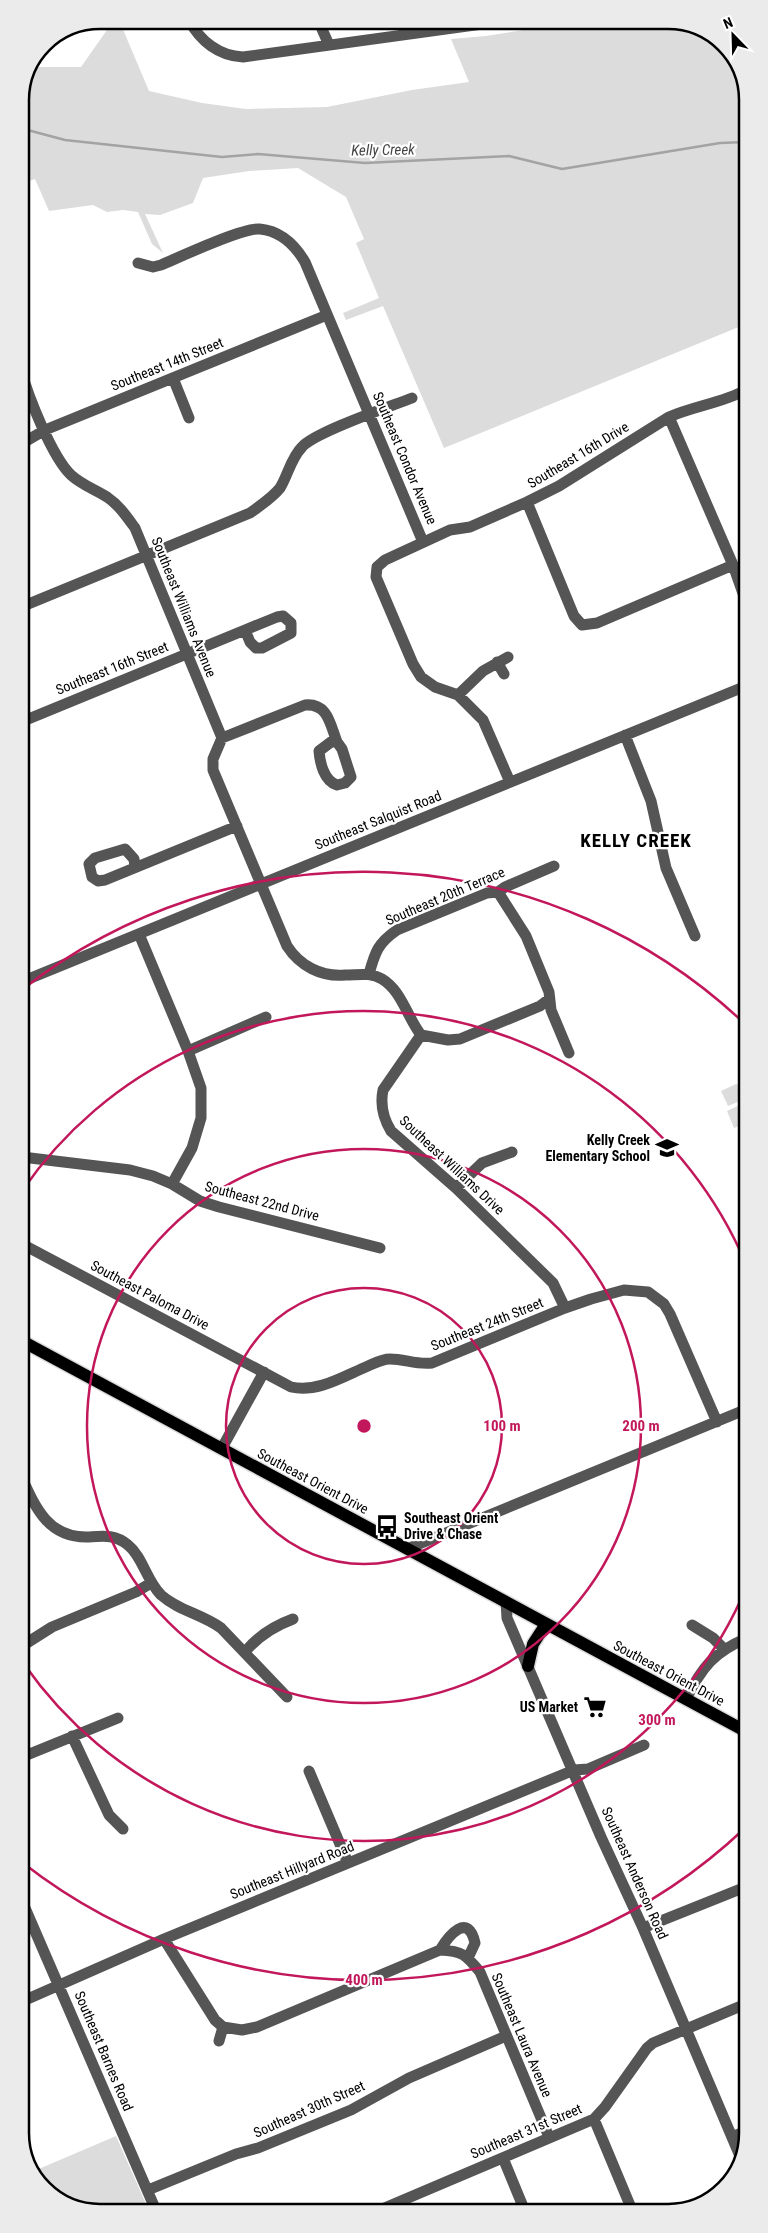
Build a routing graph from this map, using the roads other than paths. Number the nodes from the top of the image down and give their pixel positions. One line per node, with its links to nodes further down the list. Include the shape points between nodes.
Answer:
1 (194, 29): 4 (street, via 205,42 232,57)
2 (322, 29): 4 (street)
3 (415, 29): 4 (street)
4 (329, 45)
5 (138, 263): 6 (street, Southeast Condor Avenue, via 153,267 258,228 278,233 298,250)
6 (327, 315): 7 (street, Southeast 14th Street); 11 (street, Southeast Condor Avenue)
7 (173, 378): 13 (street); 14 (street, Southeast 14th Street)
8 (29, 392): 14 (street, Southeast Williams Avenue)
9 (739, 394): 12 (street, Southeast 16th Drive)
10 (412, 398): 11 (street)
11 (371, 415): 17 (street, Southeast Condor Avenue); 18 (street, via 325,433 303,446 280,487 267,502 250,513)
12 (669, 417): 16 (street, Southeast 16th Drive, via 559,486); 19 (street)
13 (189, 418)
14 (45, 430): 15 (street, Southeast 14th Street); 18 (street, Southeast Williams Avenue, via 57,457 69,473 83,486 106,497 123,511)
15 (29, 439)
16 (527, 502): 17 (street, Southeast 16th Drive, via 470,527 450,530); 19 (street, via 574,616 582,625 597,623)
17 (424, 542): 28 (street, Southeast Condor Avenue, via 385,560 378,567 376,577 421,677)
18 (147, 555): 21 (street); 23 (street, Southeast Williams Avenue)
19 (733, 565): 20 (street)
20 (739, 582)
21 (29, 604)
22 (245, 630): 23 (street, Southeast 16th Street)
23 (188, 654): 29 (street, Southeast 16th Street); 31 (street, Southeast Williams Avenue)
24 (508, 657): 25 (street)
25 (497, 662): 26 (street); 28 (street)
26 (504, 674)
27 (739, 689): 30 (street, Southeast Salquist Road)
28 (458, 694): 33 (street, Southeast Condor Avenue, via 483,720)
29 (29, 719)
30 (625, 735): 33 (street, Southeast Salquist Road); 40 (street, via 651,801 666,868)
31 (222, 738): 32 (street, via 314,704 322,707); 34 (street, via 213,759 213,770)
32 (337, 742)
33 (510, 782): 37 (street, Southeast Salquist Road)
34 (237, 826): 36 (street); 37 (street)
35 (554, 866): 38 (street, Southeast 20th Terrace)
36 (135, 867)
37 (260, 884): 39 (street, Southeast Salquist Road); 41 (street, via 282,938 304,965 329,975)
38 (498, 892): 41 (street, Southeast 20th Terrace, via 487,893 397,930 375,951); 43 (street, via 526,936)
39 (139, 934): 42 (street, Southeast Salquist Road); 46 (street)
40 (696, 936)
41 (369, 974): 45 (street, via 392,986 410,1021)
42 (29, 979)
43 (549, 999): 45 (street, via 540,1006 460,1038 448,1040); 47 (street)
44 (266, 1017): 46 (street)
45 (422, 1034): 51 (street, Southeast Williams Drive, via 383,1090 381,1101 385,1122 391,1131)
46 (188, 1051): 50 (street, via 201,1088 201,1118 192,1148)
47 (569, 1053)
48 (512, 1152): 51 (street, via 482,1163)
49 (29, 1158): 50 (street, Southeast 22nd Drive, via 130,1170)
50 (172, 1184): 53 (street, Southeast 22nd Drive, via 219,1207)
51 (456, 1188): 54 (street, Southeast Williams Drive, via 553,1283)
52 (29, 1248): 57 (street, Southeast Paloma Drive)
53 (380, 1248)
54 (564, 1308): 56 (street, Southeast 24th Street, via 432,1363); 59 (street, Southeast 24th Street, via 624,1290 637,1290 656,1297 670,1314)
55 (29, 1345): 60 (main road, Southeast Orient Drive)
56 (390, 1359): 57 (street, Southeast Paloma Drive, via 312,1389 291,1387)
57 (264, 1372): 60 (street)
58 (739, 1412): 59 (street)
59 (717, 1422): 62 (street)
60 (222, 1448): 62 (main road, Southeast Orient Drive)
61 (29, 1494): 63 (street, via 35,1507 62,1532 120,1539 136,1553)
62 (407, 1549): 64 (main road, Southeast Orient Drive)
63 (151, 1583): 68 (street, via 52,1627); 71 (street, via 176,1606 213,1622)
64 (506, 1602): 66 (main road, Southeast Orient Drive); 72 (street, Southeast Anderson Road, via 507,1618)
65 (293, 1620): 71 (street, via 271,1629)
66 (546, 1624): 72 (main road, via 533,1644); 74 (main road, Southeast Orient Drive)
67 (692, 1625): 70 (street)
68 (29, 1642)
69 (739, 1642): 70 (street)
70 (724, 1649): 74 (street, via 704,1667)
71 (244, 1652): 73 (street)
72 (528, 1666): 80 (street, Southeast Anderson Road)
73 (287, 1697)
74 (686, 1699): 76 (main road, Southeast Orient Drive)
75 (118, 1718): 77 (street)
76 (739, 1727)
77 (72, 1736): 79 (street); 82 (street, via 109,1815)
78 (644, 1746): 80 (street, Southeast Hillyard Road, via 588,1769)
79 (29, 1754)
80 (574, 1770): 83 (street, Southeast Hillyard Road); 86 (street, Southeast Anderson Road)
81 (309, 1771): 83 (street)
82 (123, 1829)
83 (348, 1864): 87 (street, Southeast Hillyard Road)
84 (739, 1890): 86 (street)
85 (29, 1917): 90 (street, Southeast Barnes Road)
86 (644, 1928): 94 (street, Southeast Anderson Road)
87 (164, 1939): 90 (street, Southeast Hillyard Road); 93 (street, via 215,2020)
88 (440, 1950): 89 (street); 89 (street, via 452,1931 466,1928 475,1943); 93 (street, via 257,2027 242,2030)
89 (463, 1955): 95 (street, Southeast Laura Avenue, via 480,1972)
90 (59, 1985): 91 (street, Southeast Hillyard Road); 103 (street, Southeast Barnes Road)
91 (29, 1998)
92 (739, 2007): 94 (street, Southeast 31st Street)
93 (223, 2027): 96 (street)
94 (686, 2028): 97 (street, Southeast 31st Street, via 647,2048); 100 (street, Southeast Anderson Road)
95 (506, 2036): 99 (street, Southeast Laura Avenue); 103 (street, Southeast 30th Street, via 409,2078 351,2110)
96 (219, 2041)
97 (594, 2119): 99 (street, Southeast 31st Street); 107 (street)
98 (739, 2134): 100 (street)
99 (549, 2137): 102 (street, Southeast 31st Street)
100 (732, 2137): 101 (street, Southeast Anderson Road)
101 (737, 2149)
102 (503, 2158): 105 (street, Southeast 31st Street); 106 (street)
103 (148, 2190): 104 (street, Southeast Barnes Road)
104 (154, 2204)
105 (403, 2204)
106 (522, 2204)
107 (629, 2204)

